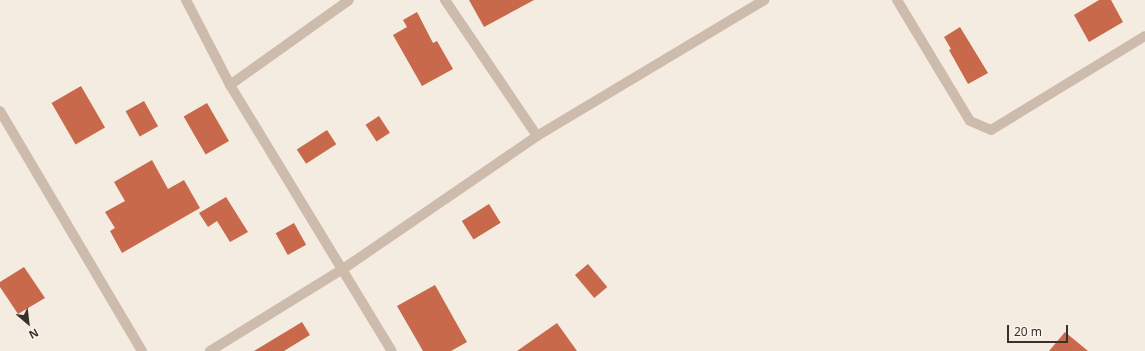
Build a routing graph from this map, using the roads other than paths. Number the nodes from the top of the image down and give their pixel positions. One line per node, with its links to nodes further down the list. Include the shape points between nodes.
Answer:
1 (186, 0): 7 (street)
2 (349, 0): 7 (street)
3 (445, 0): 9 (street)
4 (764, 0): 9 (street)
5 (897, 0): 6 (street, via 970,121 991,130)
6 (1145, 36)
7 (230, 85): 10 (street)
8 (0, 111): 11 (street)
9 (537, 136): 10 (street)
10 (343, 269): 12 (street); 13 (street)
11 (142, 351)
12 (210, 351)
13 (392, 351)

